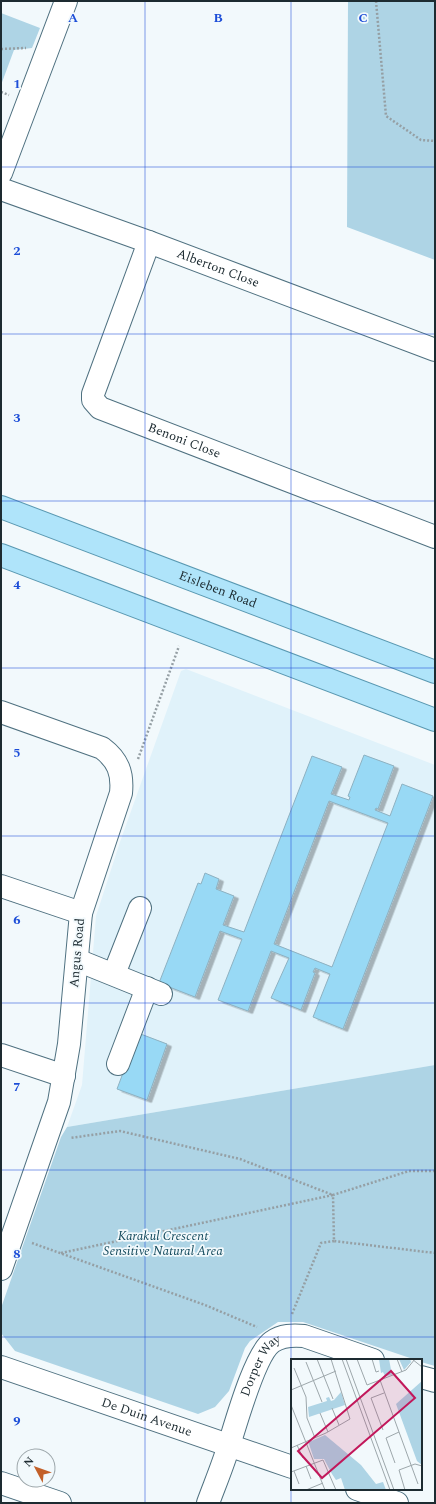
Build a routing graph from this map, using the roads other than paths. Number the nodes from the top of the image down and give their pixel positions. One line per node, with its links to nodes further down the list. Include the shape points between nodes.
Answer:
1 (66, 1): 2 (street)
2 (1, 173)
3 (1, 189): 4 (street, Alberton Close)
4 (149, 242): 5 (street, Alberton Close); 7 (street, Benoni Close, via 93,394 96,404 100,408)
5 (435, 350)
6 (1, 507): 9 (main road, Eisleben Road)
7 (435, 537)
8 (1, 555): 11 (main road)
9 (435, 672)
10 (1, 712): 14 (street, Angus Road, via 102,748 111,755 121,773 121,793)
11 (435, 720)
12 (1, 886): 14 (street)
13 (140, 908): 16 (street)
14 (81, 913): 15 (street, Angus Road)
15 (76, 960): 16 (street); 19 (street, Angus Road)
16 (114, 974): 18 (street, via 154,991)
17 (1, 1054): 19 (street)
18 (118, 1064)
19 (64, 1076): 20 (street, Angus Road, via 59,1102 50,1127)
20 (7, 1234): 21 (street, Angus Road)
21 (1, 1269)
22 (370, 1359): 26 (street, Dorper Way, via 304,1336 282,1337 272,1342 263,1350 240,1408)
23 (1, 1367): 26 (street, De Duin Avenue)
24 (422, 1377): 25 (street)
25 (435, 1381)
26 (229, 1445): 27 (street, De Duin Avenue); 31 (street, Dorper Way)
27 (291, 1467)
28 (1, 1483): 30 (street)
29 (360, 1490): 32 (street)
30 (60, 1503)
31 (208, 1503)
32 (397, 1503)

